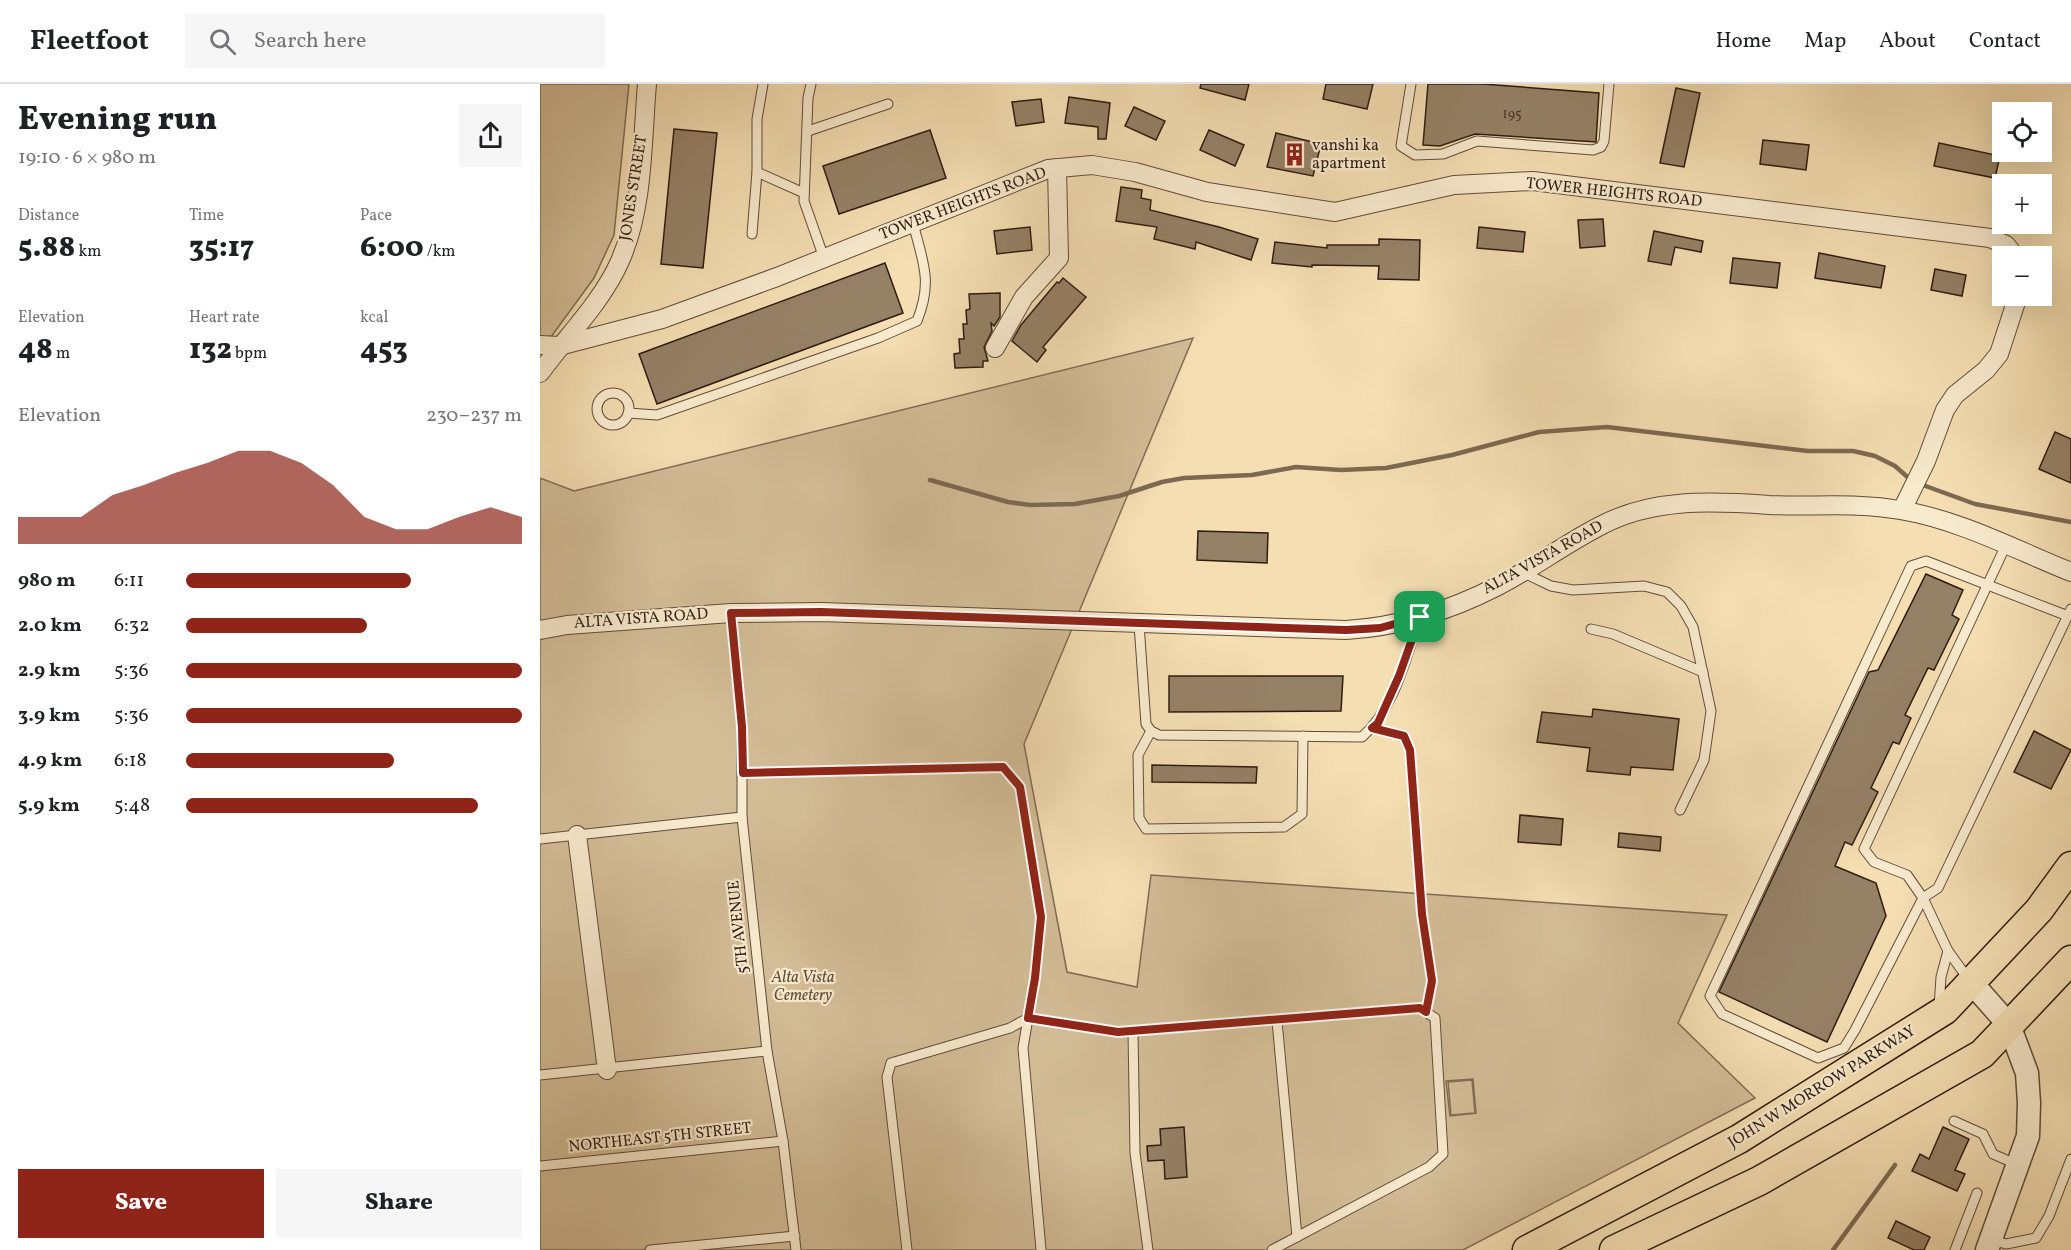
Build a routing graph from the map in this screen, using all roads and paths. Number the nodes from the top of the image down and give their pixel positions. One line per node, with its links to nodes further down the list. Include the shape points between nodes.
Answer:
1 (647, 84): 17 (street, JONES STREET, via 631,230 620,262)
2 (763, 84): 9 (lane, via 757,119)
3 (811, 84): 7 (lane)
4 (1411, 84): 5 (lane, via 1401,146 1414,155 1443,154 1477,141 1593,150 1604,141)
5 (1609, 84)
6 (888, 104): 7 (lane)
7 (808, 131): 10 (lane)
8 (1057, 168): 11 (street, TOWER HEIGHTS ROAD); 13 (street, TOWER HEIGHTS ROAD, via 1092,165 1135,172 1207,192 1335,212 1454,185 1533,181 1990,238); 18 (street, via 1059,258 1024,297)
9 (757, 172): 10 (lane); 12 (lane)
10 (804, 193): 14 (lane)
11 (913, 223): 14 (street, TOWER HEIGHTS ROAD); 20 (lane, via 928,282 917,321 657,415)
12 (752, 234)
13 (2007, 246)
14 (824, 258): 17 (street, TOWER HEIGHTS ROAD, via 662,319)
15 (2015, 306): 21 (street, via 1999,354 1944,410 1926,461)
16 (540, 345): 17 (street, TOWER HEIGHTS ROAD)
17 (559, 346): 19 (street, JONES STREET)
18 (995, 348)
19 (540, 373)
20 (628, 413)
21 (1902, 510): 22 (street, ALTA VISTA ROAD, via 1957,525); 23 (street, ALTA VISTA ROAD, via 1852,504 1700,501 1656,507 1602,525)
22 (2006, 545): 24 (street, ALTA VISTA ROAD); 25 (lane)
23 (1522, 572): 28 (street, ALTA VISTA ROAD); 32 (lane, via 1551,586 1573,590 1644,586 1667,592 1693,627)
24 (2071, 572)
25 (1988, 585): 27 (lane); 42 (lane, via 1864,849 1874,862 1906,875); 42 (lane, via 1926,561 1911,566 1710,996 1722,1014 1818,1058 1844,1048)
26 (731, 613): 29 (street, ALTA VISTA ROAD, via 821,612); 31 (street, ALTA VISTA ROAD); 36 (lane, 5TH AVENUE)
27 (2069, 613): 42 (lane, via 1938,888)
28 (1420, 617): 29 (street, ALTA VISTA ROAD, via 1380,628 1346,630); 33 (lane, via 1399,676 1378,723)
29 (1139, 624): 34 (lane, via 1146,724)
30 (1591, 629): 32 (lane, via 1613,634)
31 (540, 630)
32 (1703, 672): 37 (lane, via 1711,711 1704,760)
33 (1372, 728): 35 (lane, via 1362,737); 46 (lane, via 1404,736 1410,750 1422,914 1432,981)
34 (1151, 731): 35 (lane, via 1159,735); 35 (lane, via 1138,755 1139,818 1146,829 1284,827 1302,814)
35 (1303, 736)
36 (743, 773): 38 (lane, 5TH AVENUE); 48 (lane, via 1003,767 1020,787 1041,917)
37 (1680, 810)
38 (742, 817): 39 (lane); 52 (lane, 5TH AVENUE)
39 (577, 836): 40 (lane); 53 (street)
40 (540, 840)
41 (2071, 866): 45 (main road, JOHN W MORROW PARKWAY, via 2039,910)
42 (1923, 898): 43 (lane)
43 (1948, 951): 45 (lane); 47 (lane)
44 (2071, 960): 50 (main road)
45 (1971, 982): 47 (main road, JOHN W MORROW PARKWAY); 50 (street)
46 (1426, 1012): 49 (lane, via 1420,1008); 62 (lane, via 1434,1018 1443,1154 1429,1167)
47 (1938, 1014): 70 (main road, JOHN W MORROW PARKWAY, via 1739,1139)
48 (1028, 1018): 51 (lane); 66 (lane, via 1010,1028 891,1063 887,1077); 67 (lane, via 1023,1048)
49 (1277, 1021): 51 (lane); 62 (lane)
50 (2009, 1025): 58 (street, via 2027,1073 2029,1103 2028,1136); 71 (main road, via 1983,1053 1759,1181)
51 (1132, 1032): 68 (lane, via 1135,1153)
52 (767, 1051): 53 (lane); 56 (lane, 5TH AVENUE)
53 (607, 1070): 54 (lane)
54 (540, 1075)
55 (1954, 1121): 58 (lane, via 1983,1134 1993,1154)
56 (783, 1141): 59 (lane, NORTHEAST 5TH STREET); 61 (lane, 5TH AVENUE)
57 (2071, 1159): 63 (lane, via 2036,1238)
58 (2018, 1165): 63 (street)
59 (540, 1166)
60 (1977, 1192): 72 (lane)
61 (795, 1236): 64 (lane); 65 (lane, 5TH AVENUE)
62 (1297, 1237): 69 (lane)
63 (1989, 1245)
64 (650, 1250)
65 (796, 1250)
66 (907, 1250)
67 (1041, 1250)
68 (1148, 1250)
69 (1272, 1250)
70 (1527, 1250)
71 (1614, 1250)
72 (1955, 1250)

